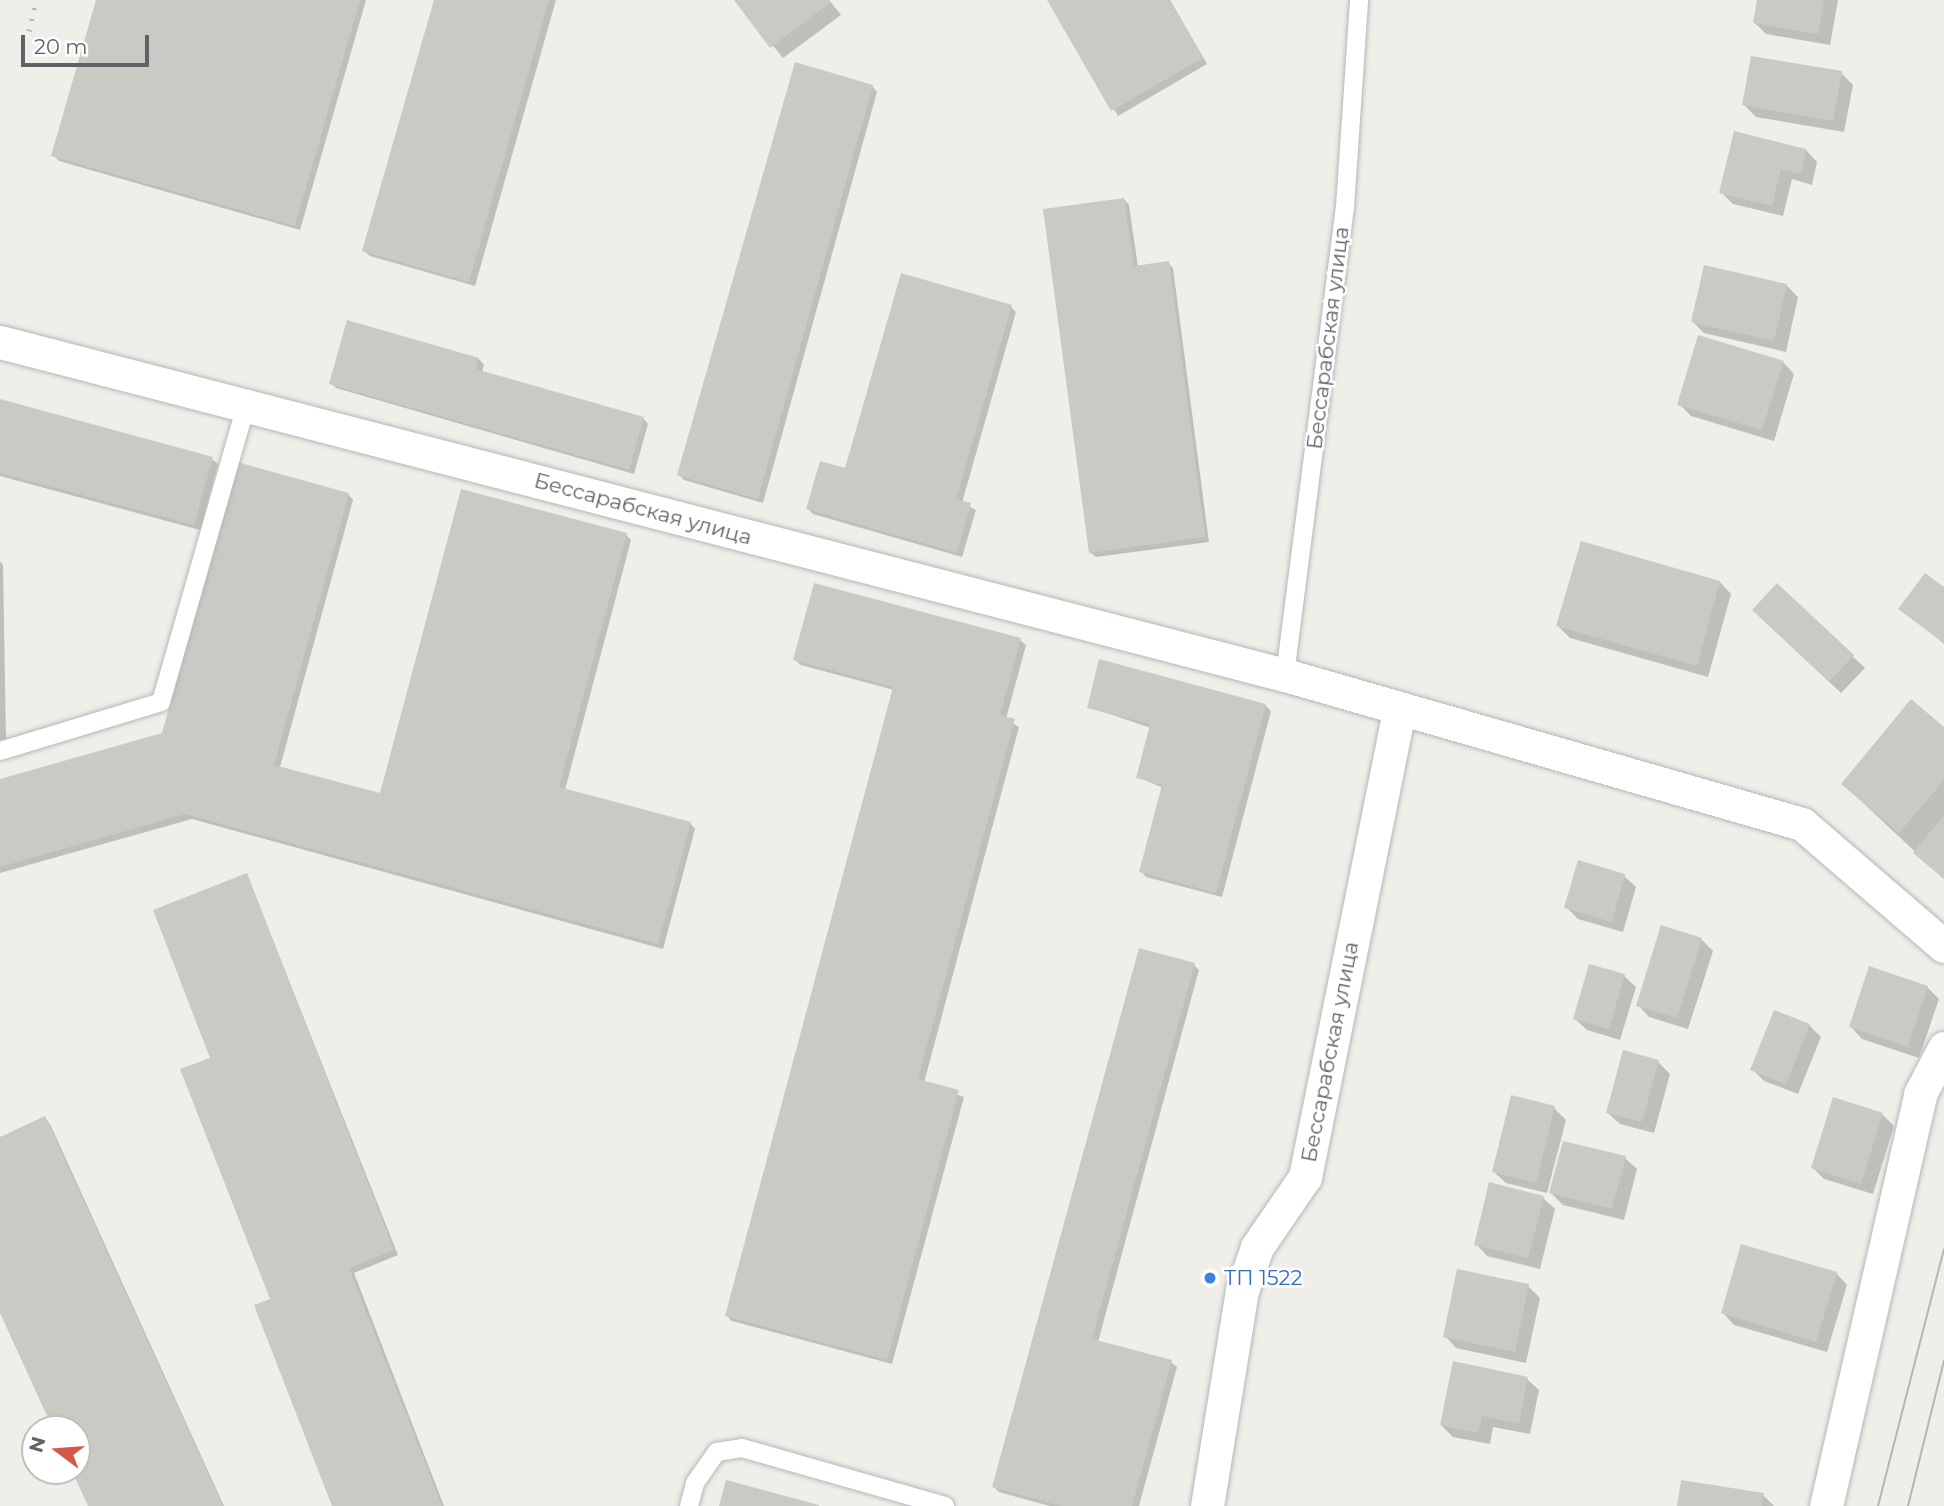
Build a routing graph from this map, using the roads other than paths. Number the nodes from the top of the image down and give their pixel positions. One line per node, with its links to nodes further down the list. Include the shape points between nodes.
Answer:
1 (1359, 0): 4 (lane, Бессарабская улица, via 1345,207)
2 (0, 342): 3 (street, Бессарабская улица)
3 (246, 406): 4 (street, Бессарабская улица); 6 (lane, via 161,702)
4 (1285, 675): 5 (street, Бессарабская улица)
5 (1399, 709): 7 (street, Бессарабская улица, via 1802,824); 11 (street, Бессарабская улица, via 1305,1177 1257,1247 1242,1291)
6 (0, 751)
7 (1944, 946)
8 (1944, 1048): 12 (street, via 1920,1094)
9 (689, 1506): 10 (lane, via 695,1483 717,1452 742,1448)
10 (945, 1506)
11 (1207, 1506)
12 (1826, 1506)

